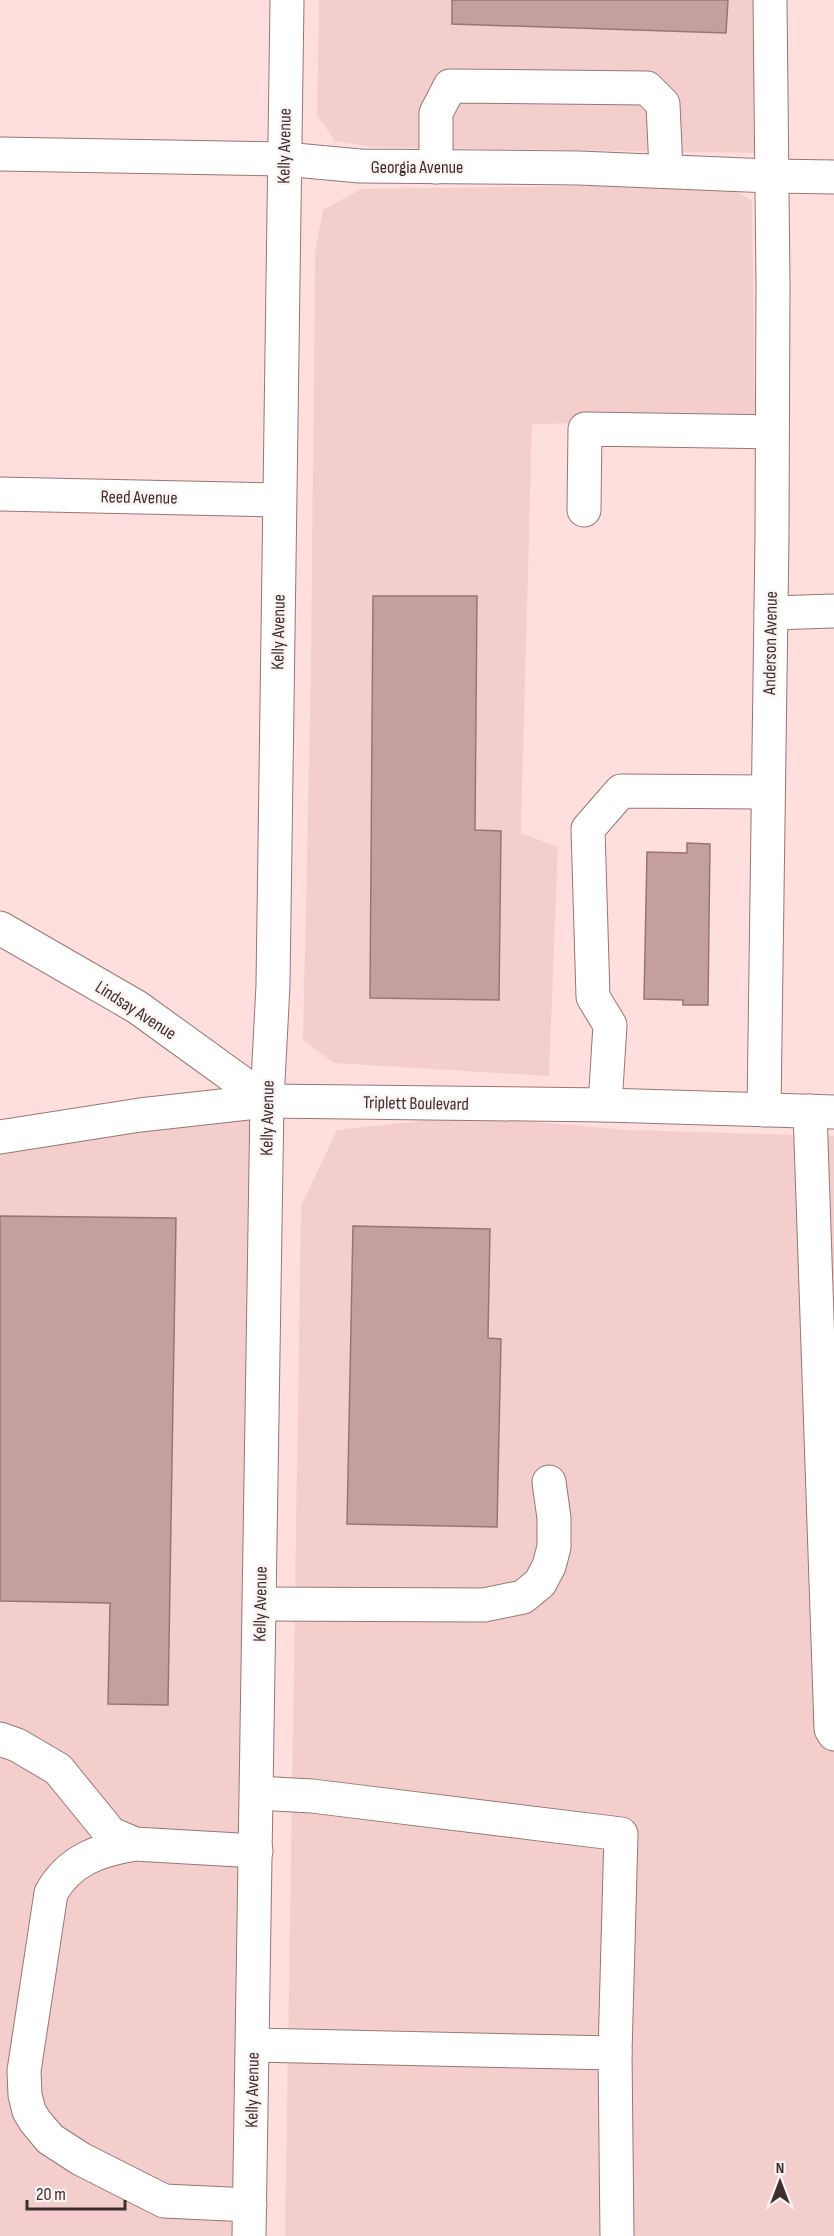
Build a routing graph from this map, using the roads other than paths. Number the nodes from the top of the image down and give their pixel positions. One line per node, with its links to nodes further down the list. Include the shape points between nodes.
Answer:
1 (286, 0): 4 (main road, Kelly Avenue)
2 (770, 0): 7 (main road, Anderson Avenue)
3 (0, 154): 4 (main road, Georgia Avenue)
4 (284, 159): 5 (main road, Georgia Avenue); 11 (main road, Kelly Avenue)
5 (436, 167): 6 (main road, Georgia Avenue); 6 (main road, via 436,113 450,86 646,88 663,104)
6 (666, 170): 7 (main road, Georgia Avenue)
7 (771, 176): 8 (main road, Georgia Avenue); 9 (main road, Anderson Avenue)
8 (834, 177)
9 (772, 432): 12 (main road, via 585,429); 14 (main road, Anderson Avenue)
10 (0, 494): 11 (main road, Reed Avenue)
11 (278, 500): 17 (main road, Kelly Avenue, via 273,985)
12 (584, 510)
13 (834, 611): 14 (main road)
14 (771, 613): 15 (main road, Anderson Avenue)
15 (768, 792): 18 (main road, via 621,791 588,829 593,997 610,1025); 19 (main road, Anderson Avenue)
16 (0, 928): 17 (main road, Lindsay Avenue, via 137,1007)
17 (267, 1101): 18 (main road, Triplett Boulevard); 21 (main road, Triplett Boulevard, via 140,1115); 23 (main road, Kelly Avenue)
18 (605, 1106): 19 (main road, Triplett Boulevard)
19 (764, 1110): 20 (main road, Triplett Boulevard)
20 (822, 1112): 24 (main road)
21 (0, 1137)
22 (549, 1482): 23 (main road, via 554,1547 540,1583 523,1597 484,1605)
23 (260, 1604): 26 (main road, Kelly Avenue)
24 (834, 1734)
25 (0, 1739): 27 (main road, via 58,1768 111,1834)
26 (257, 1793): 28 (main road, Kelly Avenue); 30 (main road, via 312,1796 621,1834)
27 (135, 1844): 28 (main road); 31 (main road, via 105,1849 86,1858 58,1880 51,1893 24,2072 29,2111 50,2139 105,2172 164,2201)
28 (256, 1851): 29 (main road, Kelly Avenue)
29 (253, 2046): 30 (main road); 31 (main road, Kelly Avenue)
30 (615, 2053): 32 (main road)
31 (249, 2220)
32 (617, 2236)

